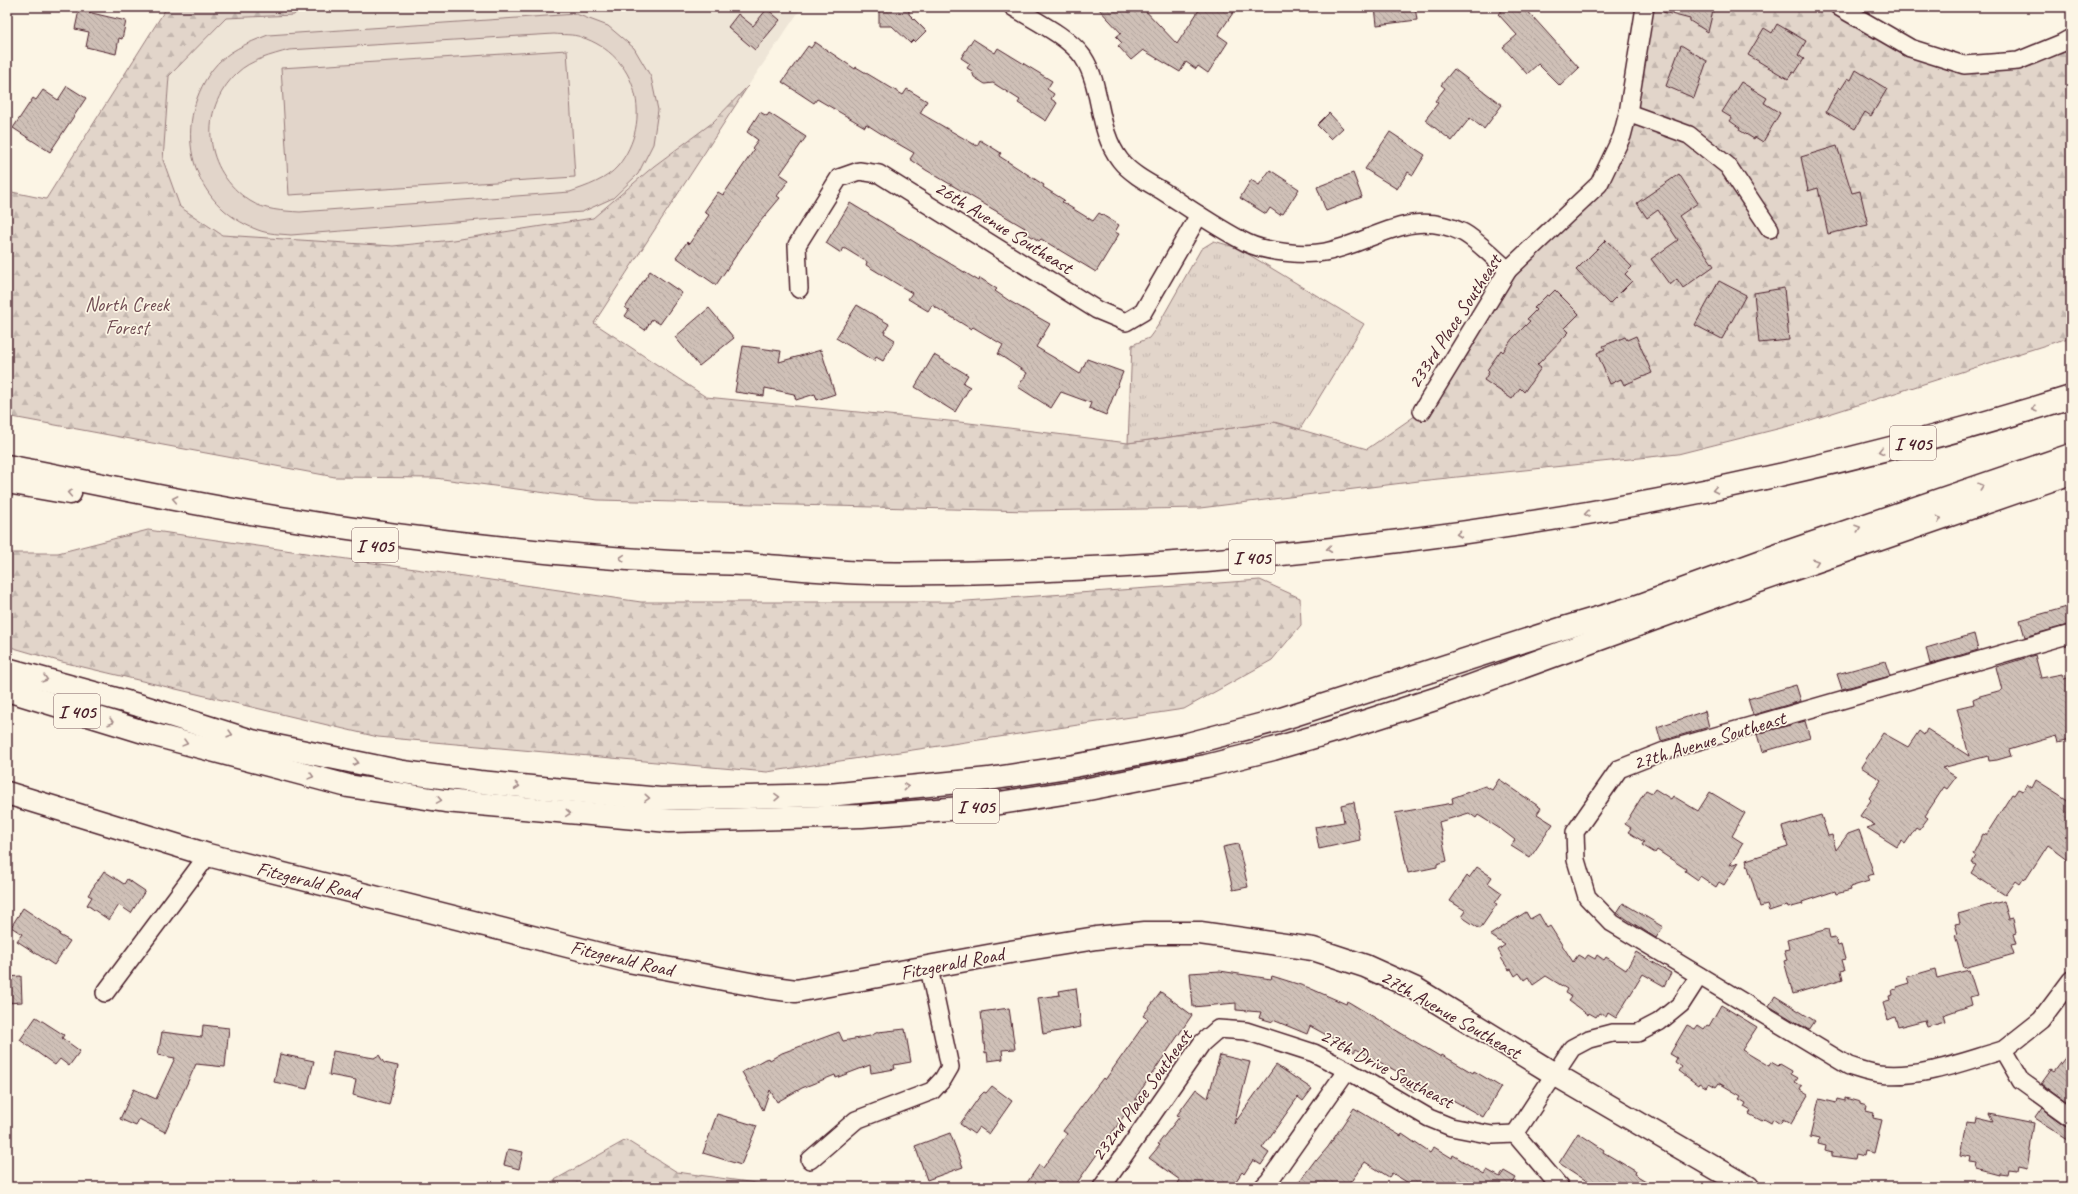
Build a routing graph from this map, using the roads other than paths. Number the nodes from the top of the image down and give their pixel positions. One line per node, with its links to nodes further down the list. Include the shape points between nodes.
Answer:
1 (1013, 7): 6 (street, via 1067,41 1083,56 1091,76 1106,136 1120,161)
2 (1645, 7): 5 (street, 233rd Place Southeast)
3 (1839, 7): 4 (street, via 1910,48 1964,65 2018,61)
4 (2071, 38)
5 (1628, 113): 7 (street, via 1689,135 1728,166); 8 (street, 233rd Place Southeast, via 1622,136 1599,184)
6 (1199, 215): 8 (street, via 1248,243 1279,252 1325,252 1405,224 1436,223 1463,233); 9 (street, 26th Avenue Southeast, via 1143,312 1126,322 1096,310 879,174 859,171 839,178 797,245)
7 (1770, 229)
8 (1508, 270): 11 (street, 233rd Place Southeast)
9 (799, 289)
10 (2071, 397): 16 (main road, I 405, one-way to 16, via 1906,445 1753,482 1591,514 1464,534 1281,555 1018,572 871,574)
11 (1422, 411)
12 (2071, 455): 20 (main road, I 405, one-way to 12, via 252,741 403,772 617,796 660,799 829,795 988,779 1184,745 1275,721 1638,606 1781,554)
13 (7, 466): 16 (main road, I 405, one-way to 13, via 669,562 515,549 396,535 236,511)
14 (2071, 474): 21 (main road, I 405, one-way to 14, via 348,786 445,801 669,822 862,816 974,807 1083,790 1206,766 1346,728 1435,699 1739,588)
15 (7, 482): 16 (main road, I 405, one-way to 15, via 698,576 536,564 424,552 279,532)
16 (745, 564)
17 (2071, 634): 26 (street, 27th Avenue Southeast, via 1667,750 1619,769 1575,832 1576,860 1587,898 1612,923)
18 (7, 669): 20 (main road, I 405, one-way to 20)
19 (7, 690): 21 (main road, I 405, one-way to 21)
20 (179, 719): 21 (main road)
21 (147, 733)
22 (7, 793): 23 (main road, Fitzgerald Road)
23 (208, 855): 25 (main road, Fitzgerald Road, via 623,960 766,987 796,991); 28 (street)
24 (1250, 939): 25 (main road, Fitzgerald Road, via 1200,933 1145,933 1018,950); 32 (main road, 27th Avenue Southeast, via 1313,949 1365,966 1416,990)
25 (929, 968): 35 (street, via 950,1067 943,1079 932,1091 856,1120)
26 (1699, 976): 30 (street, 27th Avenue Southeast, via 1850,1066 1879,1074 1907,1074 1944,1067); 32 (street, via 1681,1004 1659,1022 1638,1032 1612,1033 1589,1039 1572,1048)
27 (2071, 980): 30 (street, 27th Avenue Southeast, via 2041,1020)
28 (105, 993)
29 (1218, 1029): 31 (street, 27th Drive Southeast, via 1246,1031 1314,1053); 36 (street, 232nd Place Southeast, via 1202,1043)
30 (2003, 1050): 33 (street, via 2021,1081)
31 (1346, 1070): 34 (street, 27th Drive Southeast, via 1429,1118 1451,1127 1492,1135); 37 (street)
32 (1556, 1075): 34 (street); 39 (main road, 27th Avenue Southeast)
33 (2071, 1117)
34 (1515, 1134): 38 (street)
35 (810, 1160)
36 (1102, 1187)
37 (1263, 1187)
38 (1560, 1187)
39 (1748, 1187)

